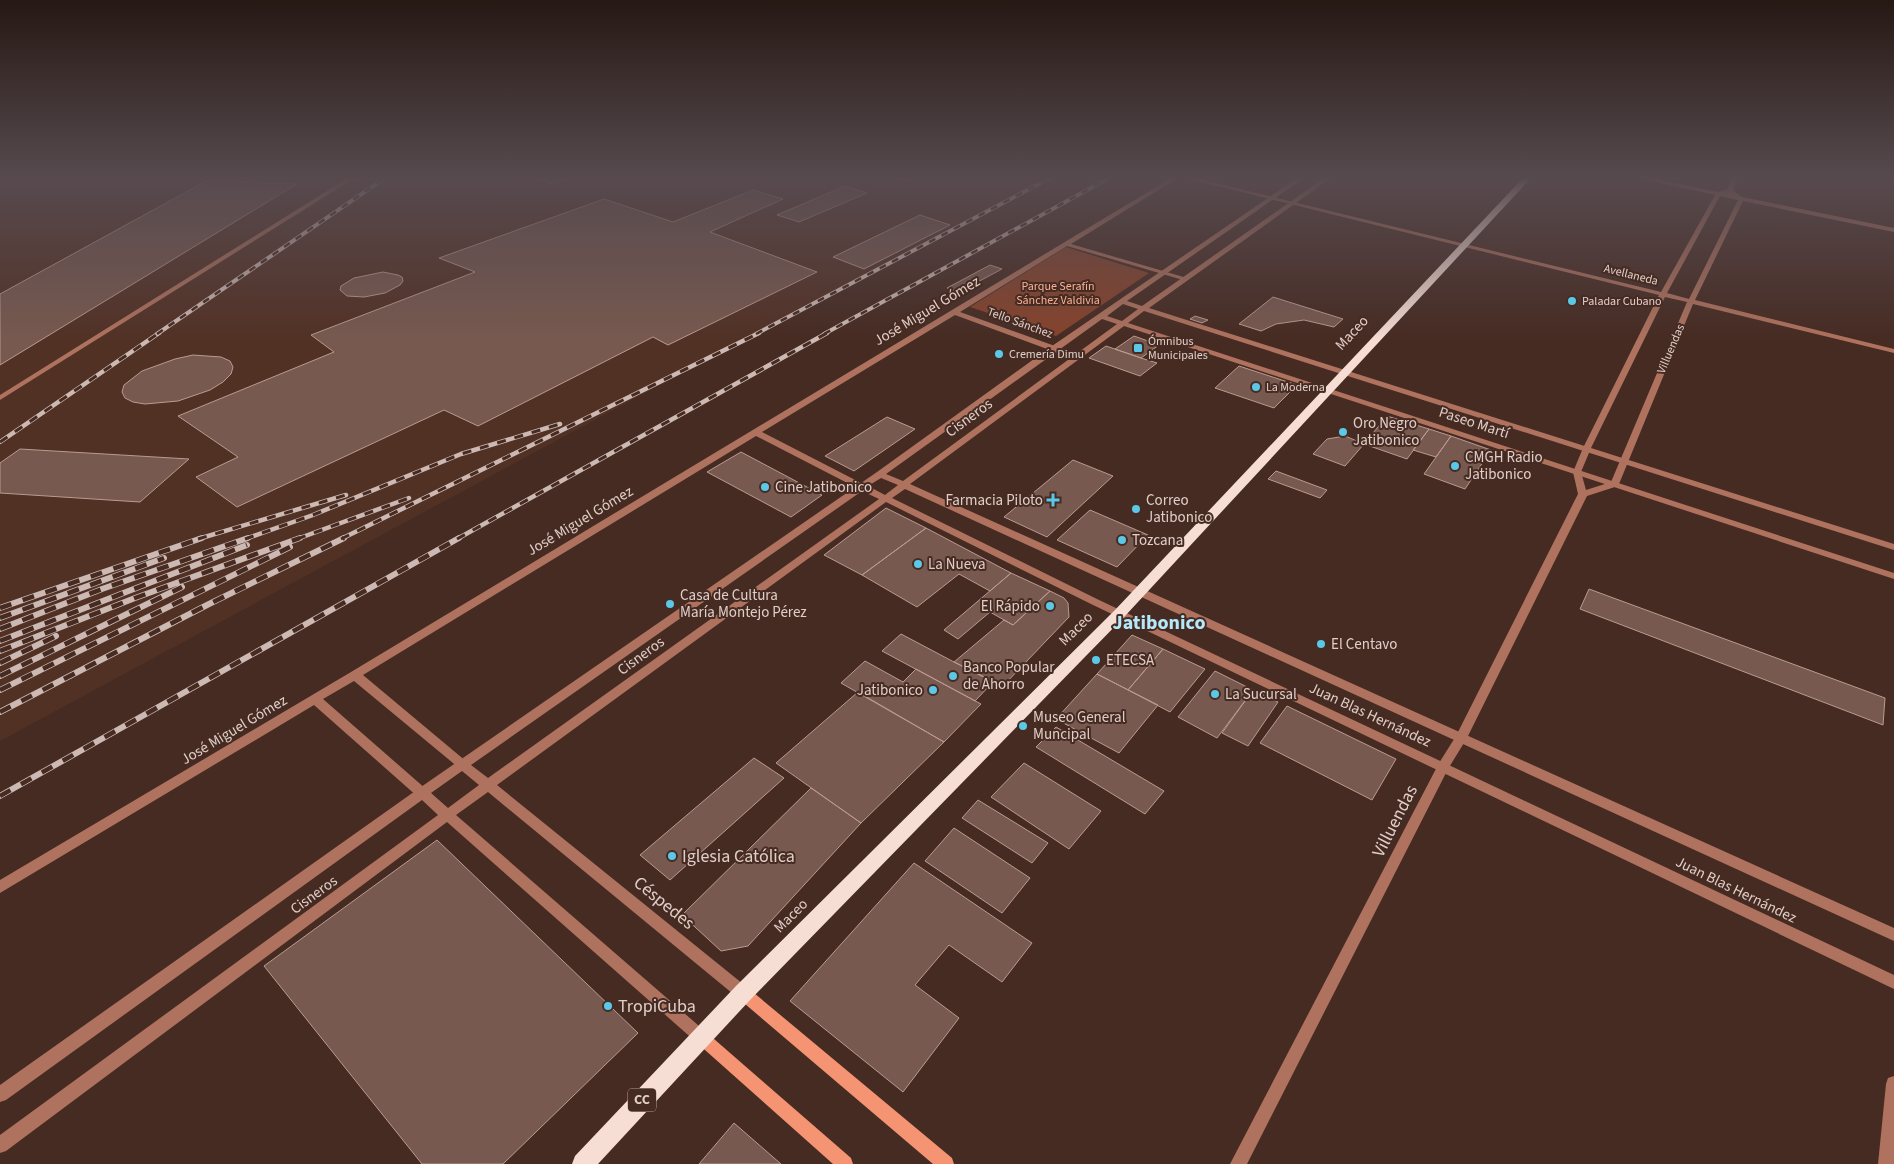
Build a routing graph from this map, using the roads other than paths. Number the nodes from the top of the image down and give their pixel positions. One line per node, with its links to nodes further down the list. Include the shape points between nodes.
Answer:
1 (264, 232): 25 (street)
2 (1084, 232): 9 (street, José Miguel Gómez)
3 (1222, 232): 11 (street, Cisneros)
4 (1252, 232): 12 (street, Cisneros)
5 (1409, 232): 10 (street, Avellaneda)
6 (1474, 232): 10 (highway, Maceo / CC)
7 (1697, 232): 13 (street)
8 (1725, 232): 14 (street, Villuendas)
9 (1065, 244): 11 (street); 17 (street, José Miguel Gómez)
10 (1462, 245): 13 (street, Avellaneda); 23 (highway, Maceo / CC)
11 (1165, 273): 12 (street); 15 (street, Cisneros)
12 (1185, 279): 16 (street, Cisneros)
13 (1663, 294): 14 (street, Avellaneda); 27 (street)
14 (1691, 301): 21 (street, Avellaneda); 28 (street, Villuendas)
15 (1122, 302): 16 (street, Paseo Martí); 18 (street, Cisneros)
16 (1143, 309): 19 (street, Cisneros); 23 (street, Paseo Martí)
17 (954, 312): 20 (street, Tello Sánchez); 26 (street, José Miguel Gómez)
18 (1101, 316): 19 (street, Paseo Martí); 20 (street, Cisneros)
19 (1123, 323): 22 (street, Cisneros); 24 (street, Paseo Martí)
20 (1054, 348): 22 (street, Tello Sánchez); 30 (street, Cisneros)
21 (1894, 351)
22 (1077, 356): 32 (street, Cisneros)
23 (1343, 372): 24 (highway, Maceo / CC); 27 (street, Paseo Martí)
24 (1328, 389): 29 (street, Paseo Martí); 38 (highway, Maceo / CC)
25 (0, 398)
26 (755, 432): 33 (street, Juan Blas Hernández); 40 (street, José Miguel Gómez)
27 (1587, 448): 28 (street, Paseo Martí); 29 (street)
28 (1624, 460): 31 (street, Villuendas); 36 (street, Paseo Martí)
29 (1577, 472): 31 (street, Paseo Martí); 34 (street)
30 (880, 474): 32 (street, Juan Blas Hernández); 33 (street, Cisneros)
31 (1615, 484): 34 (street); 37 (street, Paseo Martí)
32 (904, 485): 35 (street, Cisneros); 38 (street, Juan Blas Hernández)
33 (862, 487): 35 (street, Juan Blas Hernández); 43 (street, Cisneros)
34 (1583, 494): 42 (street, Villuendas)
35 (884, 499): 39 (street, Juan Blas Hernández); 45 (street, Cisneros)
36 (1894, 547)
37 (1894, 576)
38 (1140, 592): 39 (highway, Maceo / CC); 42 (street, Juan Blas Hernández)
39 (1120, 614): 44 (street, Juan Blas Hernández); 51 (highway, Maceo / CC)
40 (356, 675): 41 (street, José Miguel Gómez); 43 (street, Céspedes)
41 (315, 699): 46 (street); 48 (street, José Miguel Gómez)
42 (1461, 738): 44 (street, Villuendas); 49 (street, Juan Blas Hernández)
43 (463, 764): 45 (street, Céspedes); 46 (street, Cisneros)
44 (1443, 766): 50 (street, Juan Blas Hernández); 59 (street, Villuendas)
45 (488, 785): 47 (street, Cisneros); 51 (street, Céspedes)
46 (422, 793): 47 (street); 54 (street, Cisneros)
47 (447, 816): 52 (street); 55 (street, Cisneros)
48 (0, 887)
49 (1894, 935)
50 (1894, 982)
51 (743, 993): 52 (highway, Maceo / CC); 58 (main road, Céspedes)
52 (701, 1037): 56 (highway, Maceo / CC); 57 (main road)
53 (1894, 1084): 60 (street)
54 (0, 1094)
55 (0, 1145)
56 (583, 1164)
57 (845, 1164)
58 (946, 1164)
59 (1238, 1164)
60 (1886, 1164)

